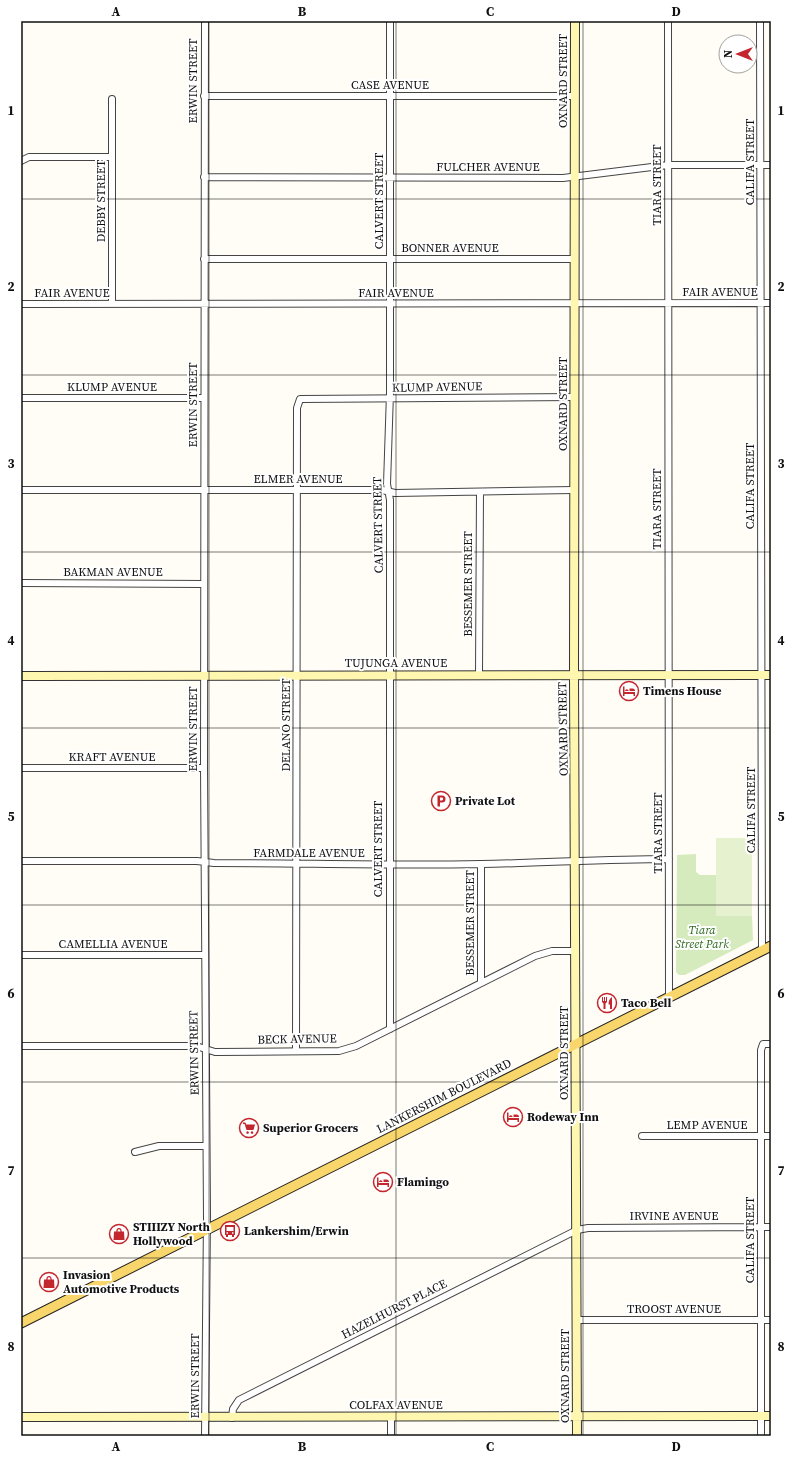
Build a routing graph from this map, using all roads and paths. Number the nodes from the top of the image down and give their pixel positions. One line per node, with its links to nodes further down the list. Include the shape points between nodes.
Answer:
1 (205, 21): 6 (street, ERWIN STREET)
2 (390, 21): 7 (street, CALVERT STREET)
3 (575, 21): 8 (main road, OXNARD STREET)
4 (668, 21): 14 (street, TIARA STREET)
5 (760, 21): 12 (street, CALIFA STREET)
6 (204, 96): 7 (street, CASE AVENUE); 15 (street, ERWIN STREET)
7 (390, 96): 8 (street, CASE AVENUE); 17 (street, CALVERT STREET)
8 (575, 96): 16 (main road, OXNARD STREET)
9 (112, 98): 10 (street, DEBBY STREET)
10 (112, 157): 11 (street, via 29,157); 25 (street, DEBBY STREET)
11 (21, 160)
12 (760, 164): 13 (street, FULCHER AVENUE); 14 (street, FULCHER AVENUE); 22 (street, CALIFA STREET)
13 (771, 164)
14 (668, 166): 16 (street, FULCHER AVENUE); 21 (street, TIARA STREET)
15 (204, 177): 17 (street, FULCHER AVENUE); 18 (street, ERWIN STREET)
16 (575, 177): 17 (street, FULCHER AVENUE); 19 (main road, OXNARD STREET)
17 (390, 178): 20 (street, CALVERT STREET)
18 (204, 259): 20 (street, BONNER AVENUE); 26 (street, ERWIN STREET)
19 (575, 259): 20 (street, BONNER AVENUE); 28 (main road, OXNARD STREET)
20 (390, 260): 27 (street, CALVERT STREET)
21 (668, 303): 22 (street, FAIR AVENUE); 28 (street, FAIR AVENUE); 46 (street, TIARA STREET)
22 (761, 303): 23 (street, FAIR AVENUE); 47 (street, CALIFA STREET)
23 (771, 303)
24 (21, 304): 25 (street, FAIR AVENUE)
25 (112, 304): 26 (street, FAIR AVENUE)
26 (205, 304): 27 (street, FAIR AVENUE); 31 (street, ERWIN STREET)
27 (390, 304): 28 (street, FAIR AVENUE); 33 (street, CALVERT STREET)
28 (575, 304): 29 (main road, OXNARD STREET)
29 (574, 397): 33 (street, KLUMP AVENUE); 37 (main road, OXNARD STREET)
30 (21, 398): 31 (street, KLUMP AVENUE)
31 (204, 398): 35 (street, ERWIN STREET)
32 (300, 399): 33 (street, KLUMP AVENUE); 36 (street, DELANO STREET, via 297,408)
33 (390, 399): 38 (street, CALVERT STREET)
34 (21, 490): 35 (street, ELMER AVENUE)
35 (204, 490): 36 (street, ELMER AVENUE); 41 (street, ERWIN STREET)
36 (297, 490): 38 (street, ELMER AVENUE); 43 (street, DELANO STREET)
37 (574, 490): 39 (street, ELMER AVENUE); 50 (main road, OXNARD STREET)
38 (389, 492): 39 (street, ELMER AVENUE); 44 (street, CALVERT STREET)
39 (480, 492): 45 (street, BESSEMER STREET)
40 (21, 583): 41 (street, BAKMAN AVENUE)
41 (204, 584): 42 (street, ERWIN STREET)
42 (204, 675): 43 (main road, TUJUNGA AVENUE); 49 (main road, TUJUNGA AVENUE); 52 (street, ERWIN STREET)
43 (297, 675): 44 (main road, TUJUNGA AVENUE); 57 (street, DELANO STREET)
44 (389, 675): 45 (main road, TUJUNGA AVENUE); 58 (street, CALVERT STREET)
45 (479, 675): 50 (main road, TUJUNGA AVENUE)
46 (668, 675): 47 (main road, TUJUNGA AVENUE); 50 (main road, TUJUNGA AVENUE); 53 (street, TIARA STREET)
47 (761, 675): 48 (main road, TUJUNGA AVENUE); 61 (street, CALIFA STREET)
48 (771, 675)
49 (21, 676)
50 (574, 676): 56 (main road, OXNARD STREET)
51 (21, 768): 52 (street, KRAFT AVENUE)
52 (204, 768): 55 (street, ERWIN STREET)
53 (669, 859): 56 (street, FARMDALE AVENUE); 66 (street, TIARA STREET)
54 (21, 861): 55 (street, FARMDALE AVENUE)
55 (205, 862): 57 (street, FARMDALE AVENUE); 64 (street, ERWIN STREET)
56 (576, 862): 59 (street, FARMDALE AVENUE); 62 (main road, OXNARD STREET)
57 (297, 864): 58 (street, FARMDALE AVENUE); 72 (street, DELANO STREET)
58 (389, 864): 59 (street, FARMDALE AVENUE); 67 (street, CALVERT STREET)
59 (481, 864): 65 (street, BESSEMER STREET)
60 (771, 946): 61 (main road, LANKERSHIM BOULEVARD)
61 (762, 950): 66 (main road, LANKERSHIM BOULEVARD)
62 (576, 951): 65 (street, BECK AVENUE, via 552,951 535,956); 69 (main road, OXNARD STREET)
63 (21, 955): 64 (street, CAMELLIA AVENUE)
64 (205, 955): 71 (street, ERWIN STREET)
65 (481, 982): 67 (street, BECK AVENUE)
66 (669, 997): 69 (main road, LANKERSHIM BOULEVARD)
67 (390, 1029): 72 (street, BECK AVENUE, via 356,1046 339,1051)
68 (771, 1044): 74 (street, CALIFA STREET, via 763,1044 761,1050)
69 (576, 1045): 80 (main road, LANKERSHIM BOULEVARD); 81 (main road, OXNARD STREET)
70 (21, 1046): 71 (street, BECK AVENUE, via 196,1046)
71 (205, 1049): 72 (street, BECK AVENUE, via 215,1052); 76 (street, ERWIN STREET)
72 (296, 1051)
73 (642, 1136): 74 (street, LEMP AVENUE)
74 (761, 1136): 75 (street, LEMP AVENUE); 78 (street, CALIFA STREET)
75 (771, 1136)
76 (206, 1146): 77 (street, via 159,1146); 80 (street, ERWIN STREET)
77 (136, 1152)
78 (761, 1227): 79 (street, IRVINE AVENUE); 81 (street, IRVINE AVENUE); 83 (street, CALIFA STREET)
79 (771, 1227)
80 (206, 1229): 85 (main road, LANKERSHIM BOULEVARD); 91 (street, ERWIN STREET)
81 (577, 1230): 82 (main road, OXNARD STREET); 92 (street, HAZELHURST PLACE, via 239,1400 233,1409)
82 (577, 1320): 83 (street, TROOST AVENUE); 86 (main road, OXNARD STREET)
83 (761, 1320): 84 (street, TROOST AVENUE); 87 (street, CALIFA STREET)
84 (771, 1320)
85 (21, 1323)
86 (577, 1416): 87 (main road, COLFAX AVENUE); 90 (main road, COLFAX AVENUE); 95 (main road, OXNARD STREET)
87 (761, 1416): 88 (main road, COLFAX AVENUE); 96 (street, CALIFA STREET)
88 (771, 1416)
89 (21, 1417): 91 (main road, COLFAX AVENUE)
90 (391, 1417): 92 (main road, COLFAX AVENUE); 94 (street)
91 (205, 1418): 92 (main road, COLFAX AVENUE); 93 (street, ERWIN STREET)
92 (232, 1418)
93 (205, 1436)
94 (391, 1436)
95 (577, 1436)
96 (761, 1436)

